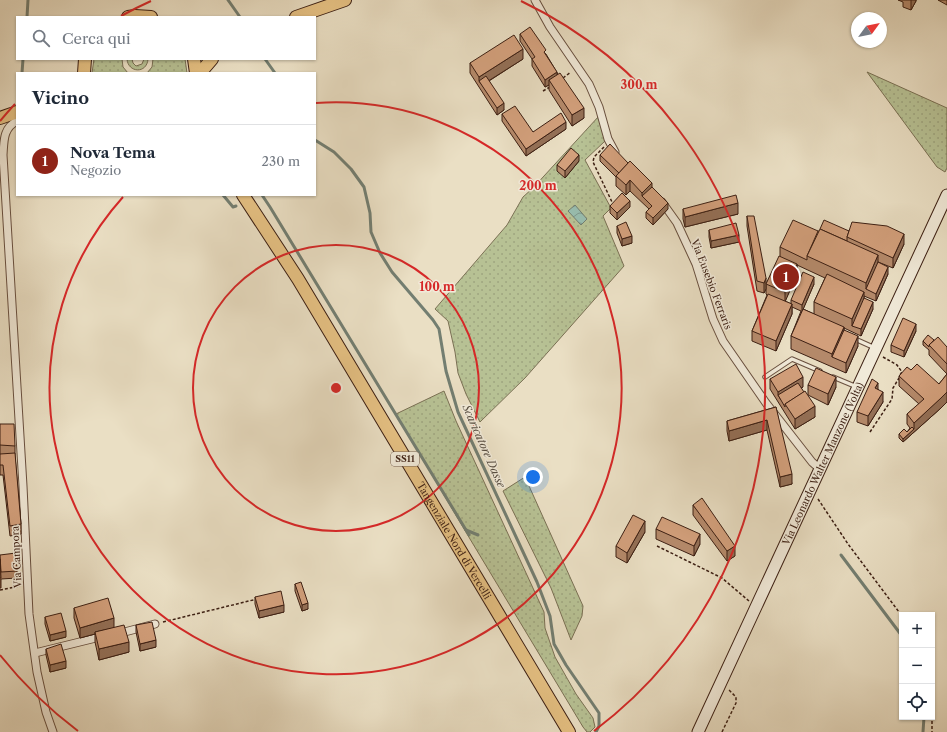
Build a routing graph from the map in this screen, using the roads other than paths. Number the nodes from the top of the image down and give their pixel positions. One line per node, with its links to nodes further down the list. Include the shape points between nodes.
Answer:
1 (345, 0): 3 (main road)
2 (535, 0): 11 (street, via 589,84 610,142)
3 (299, 16)
4 (194, 60): 6 (main road)
5 (211, 60): 7 (main road)
6 (196, 72)
7 (201, 72)
8 (16, 112): 9 (main road)
9 (0, 118)
10 (16, 122): 23 (street, Via Campora, via 8,127 4,137 3,155 29,614)
11 (619, 159)
12 (947, 195): 16 (main road, Via Leonardo Walter Manzone (Volta))
13 (244, 196): 24 (main road, Tangenziale Nord di Vercelli / SS11, via 298,279)
14 (659, 199): 21 (street, Via Eusebio Ferraris, via 677,223 696,264 713,319 723,341 766,403)
15 (854, 339): 16 (lane)
16 (875, 350): 20 (main road, Via Leonardo Walter Manzone (Volta))
17 (821, 372): 19 (lane, via 792,359)
18 (829, 375): 20 (lane)
19 (765, 377)
20 (858, 388): 21 (main road, Via Leonardo Walter Manzone (Volta))
21 (820, 469): 26 (main road, Via Leonardo Walter Manzone (Volta))
22 (155, 624): 23 (street)
23 (35, 653): 25 (street, Via Campora)
24 (566, 730)
25 (53, 732)
26 (698, 732)

